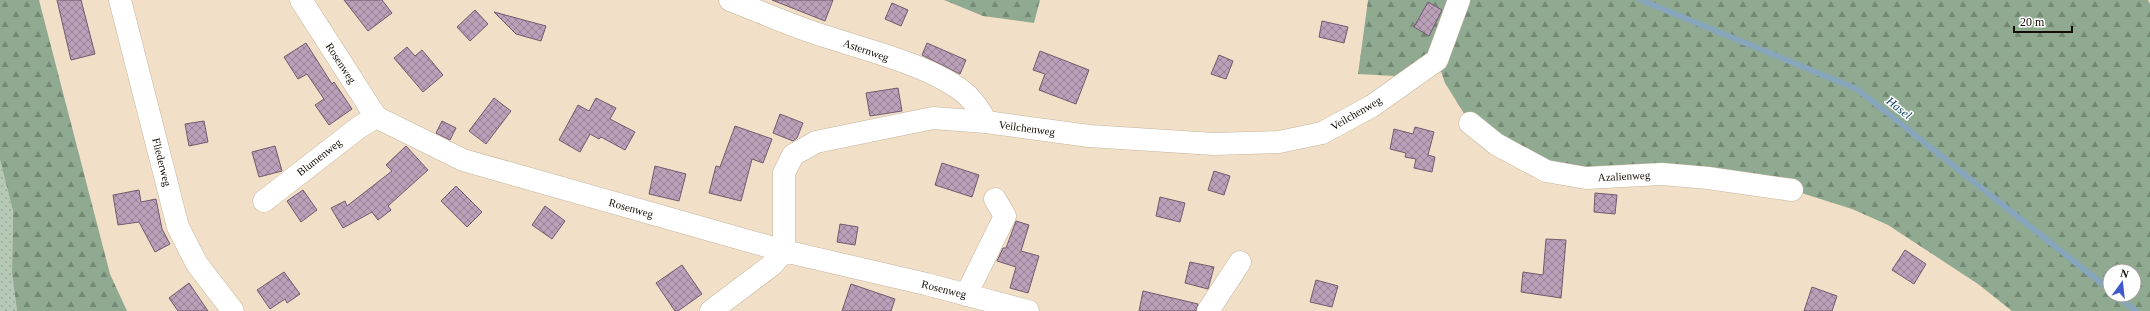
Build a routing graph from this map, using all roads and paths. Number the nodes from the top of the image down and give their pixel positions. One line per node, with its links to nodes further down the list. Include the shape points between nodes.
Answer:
1 (120, 0): 14 (street, Fliederweg, via 178,227 197,264)
2 (301, 0): 5 (street, Rosenweg)
3 (730, 0): 6 (street, Asternweg, via 804,30 903,63 942,79 967,95)
4 (1459, 0): 6 (street, Veilchenweg, via 1437,60 1372,106 1322,132 1279,142 1214,144 1088,136)
5 (376, 117): 10 (street, Blumenweg); 11 (street, Rosenweg, via 463,160)
6 (986, 122): 11 (street, Veilchenweg, via 933,118 816,142 793,155 784,173)
7 (1470, 123): 8 (street, Azalienweg, via 1496,144 1546,171 1586,178 1670,175)
8 (1792, 190)
9 (994, 199): 13 (street, via 1005,216)
10 (264, 201)
11 (784, 251): 13 (street, Rosenweg); 15 (street, via 772,265)
12 (1240, 262): 17 (street)
13 (966, 295): 16 (street, Rosenweg)
14 (233, 311)
15 (711, 311)
16 (1028, 311)
17 (1208, 311)

